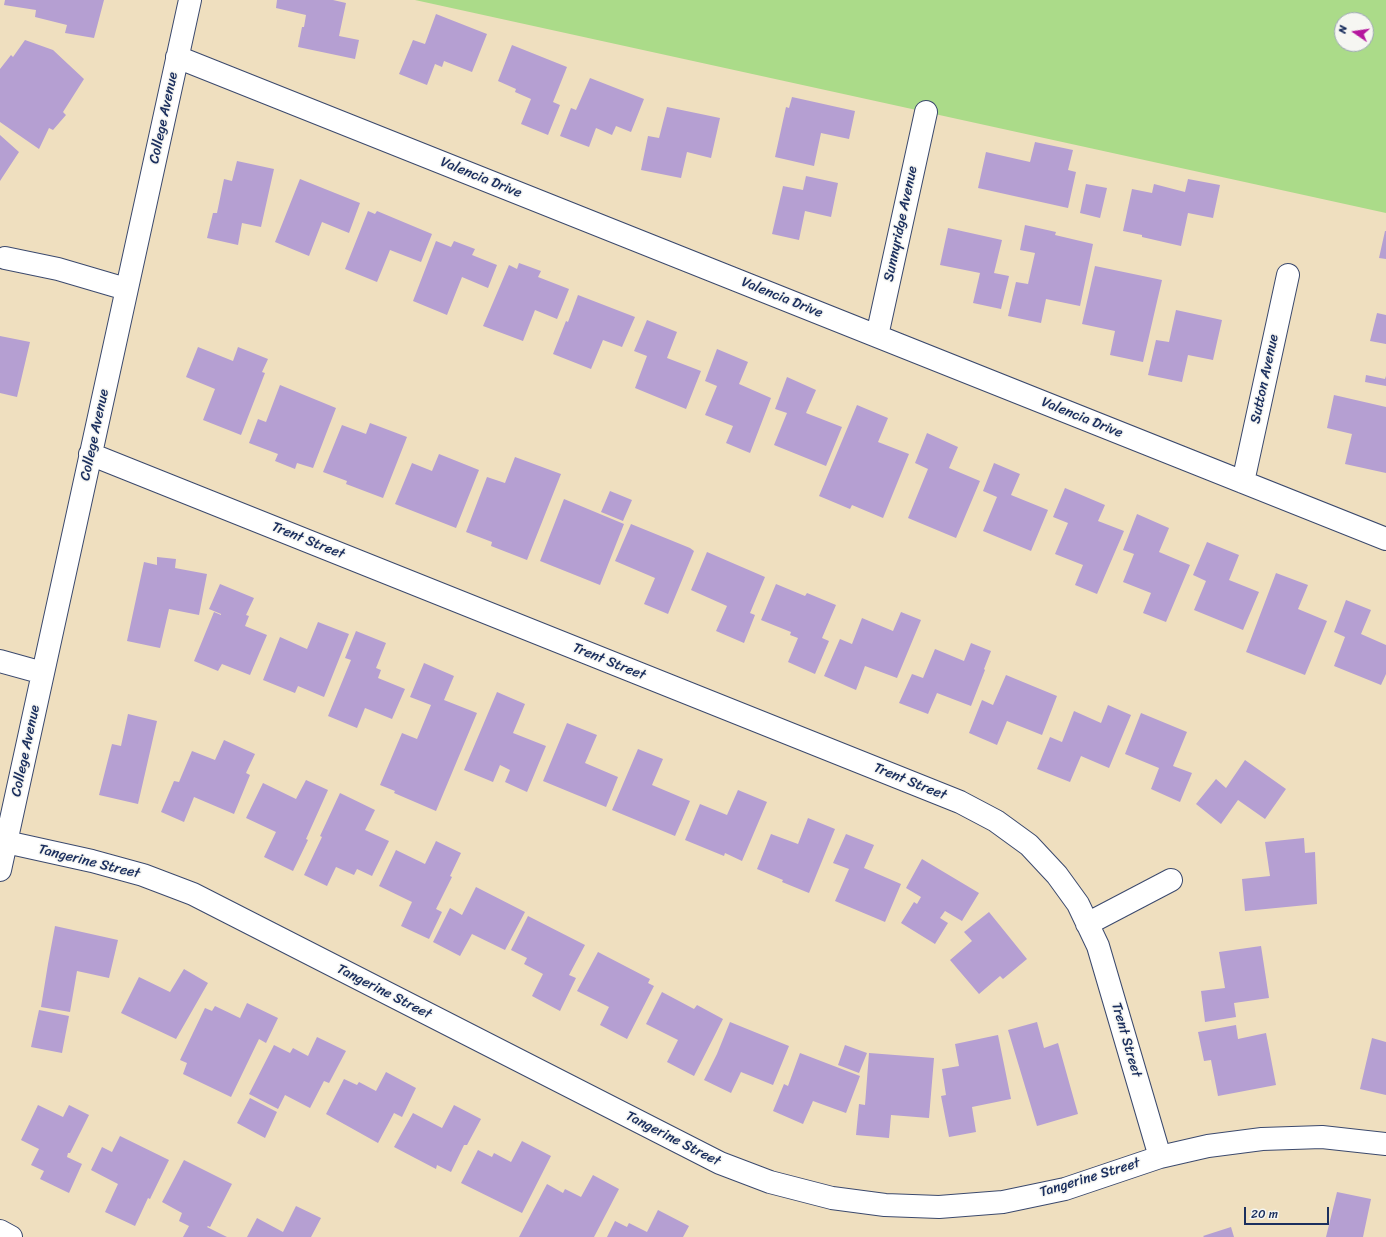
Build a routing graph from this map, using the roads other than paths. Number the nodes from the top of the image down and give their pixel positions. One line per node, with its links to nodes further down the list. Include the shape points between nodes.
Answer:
1 (190, 0): 2 (street, College Avenue)
2 (177, 56): 6 (street, College Avenue); 7 (street, Valencia Drive)
3 (926, 112): 7 (street, Sunnyridge Avenue)
4 (6, 258): 6 (street, via 58,269)
5 (1288, 275): 9 (street, Sutton Avenue)
6 (126, 289): 8 (street, College Avenue)
7 (877, 336): 9 (street, Valencia Drive)
8 (90, 454): 12 (street, College Avenue); 16 (street, Trent Street, via 960,802 996,821 1029,845 1057,875 1078,904)
9 (1243, 482): 10 (street, Valencia Drive)
10 (1386, 539)
11 (0, 662): 12 (street)
12 (43, 672): 13 (street, College Avenue)
13 (6, 842): 14 (street, College Avenue); 18 (street, Tangerine Street, via 143,875 193,894 720,1163 770,1182 832,1198 885,1205 940,1207 1003,1202 1065,1189)
14 (0, 870)
15 (1171, 880): 16 (street)
16 (1087, 924): 18 (street, Trent Street, via 1098,946)
17 (1386, 1144): 18 (street, Tangerine Street, via 1322,1137 1262,1139 1208,1146)
18 (1160, 1157)
19 (0, 1231): 20 (street)
20 (11, 1237)

